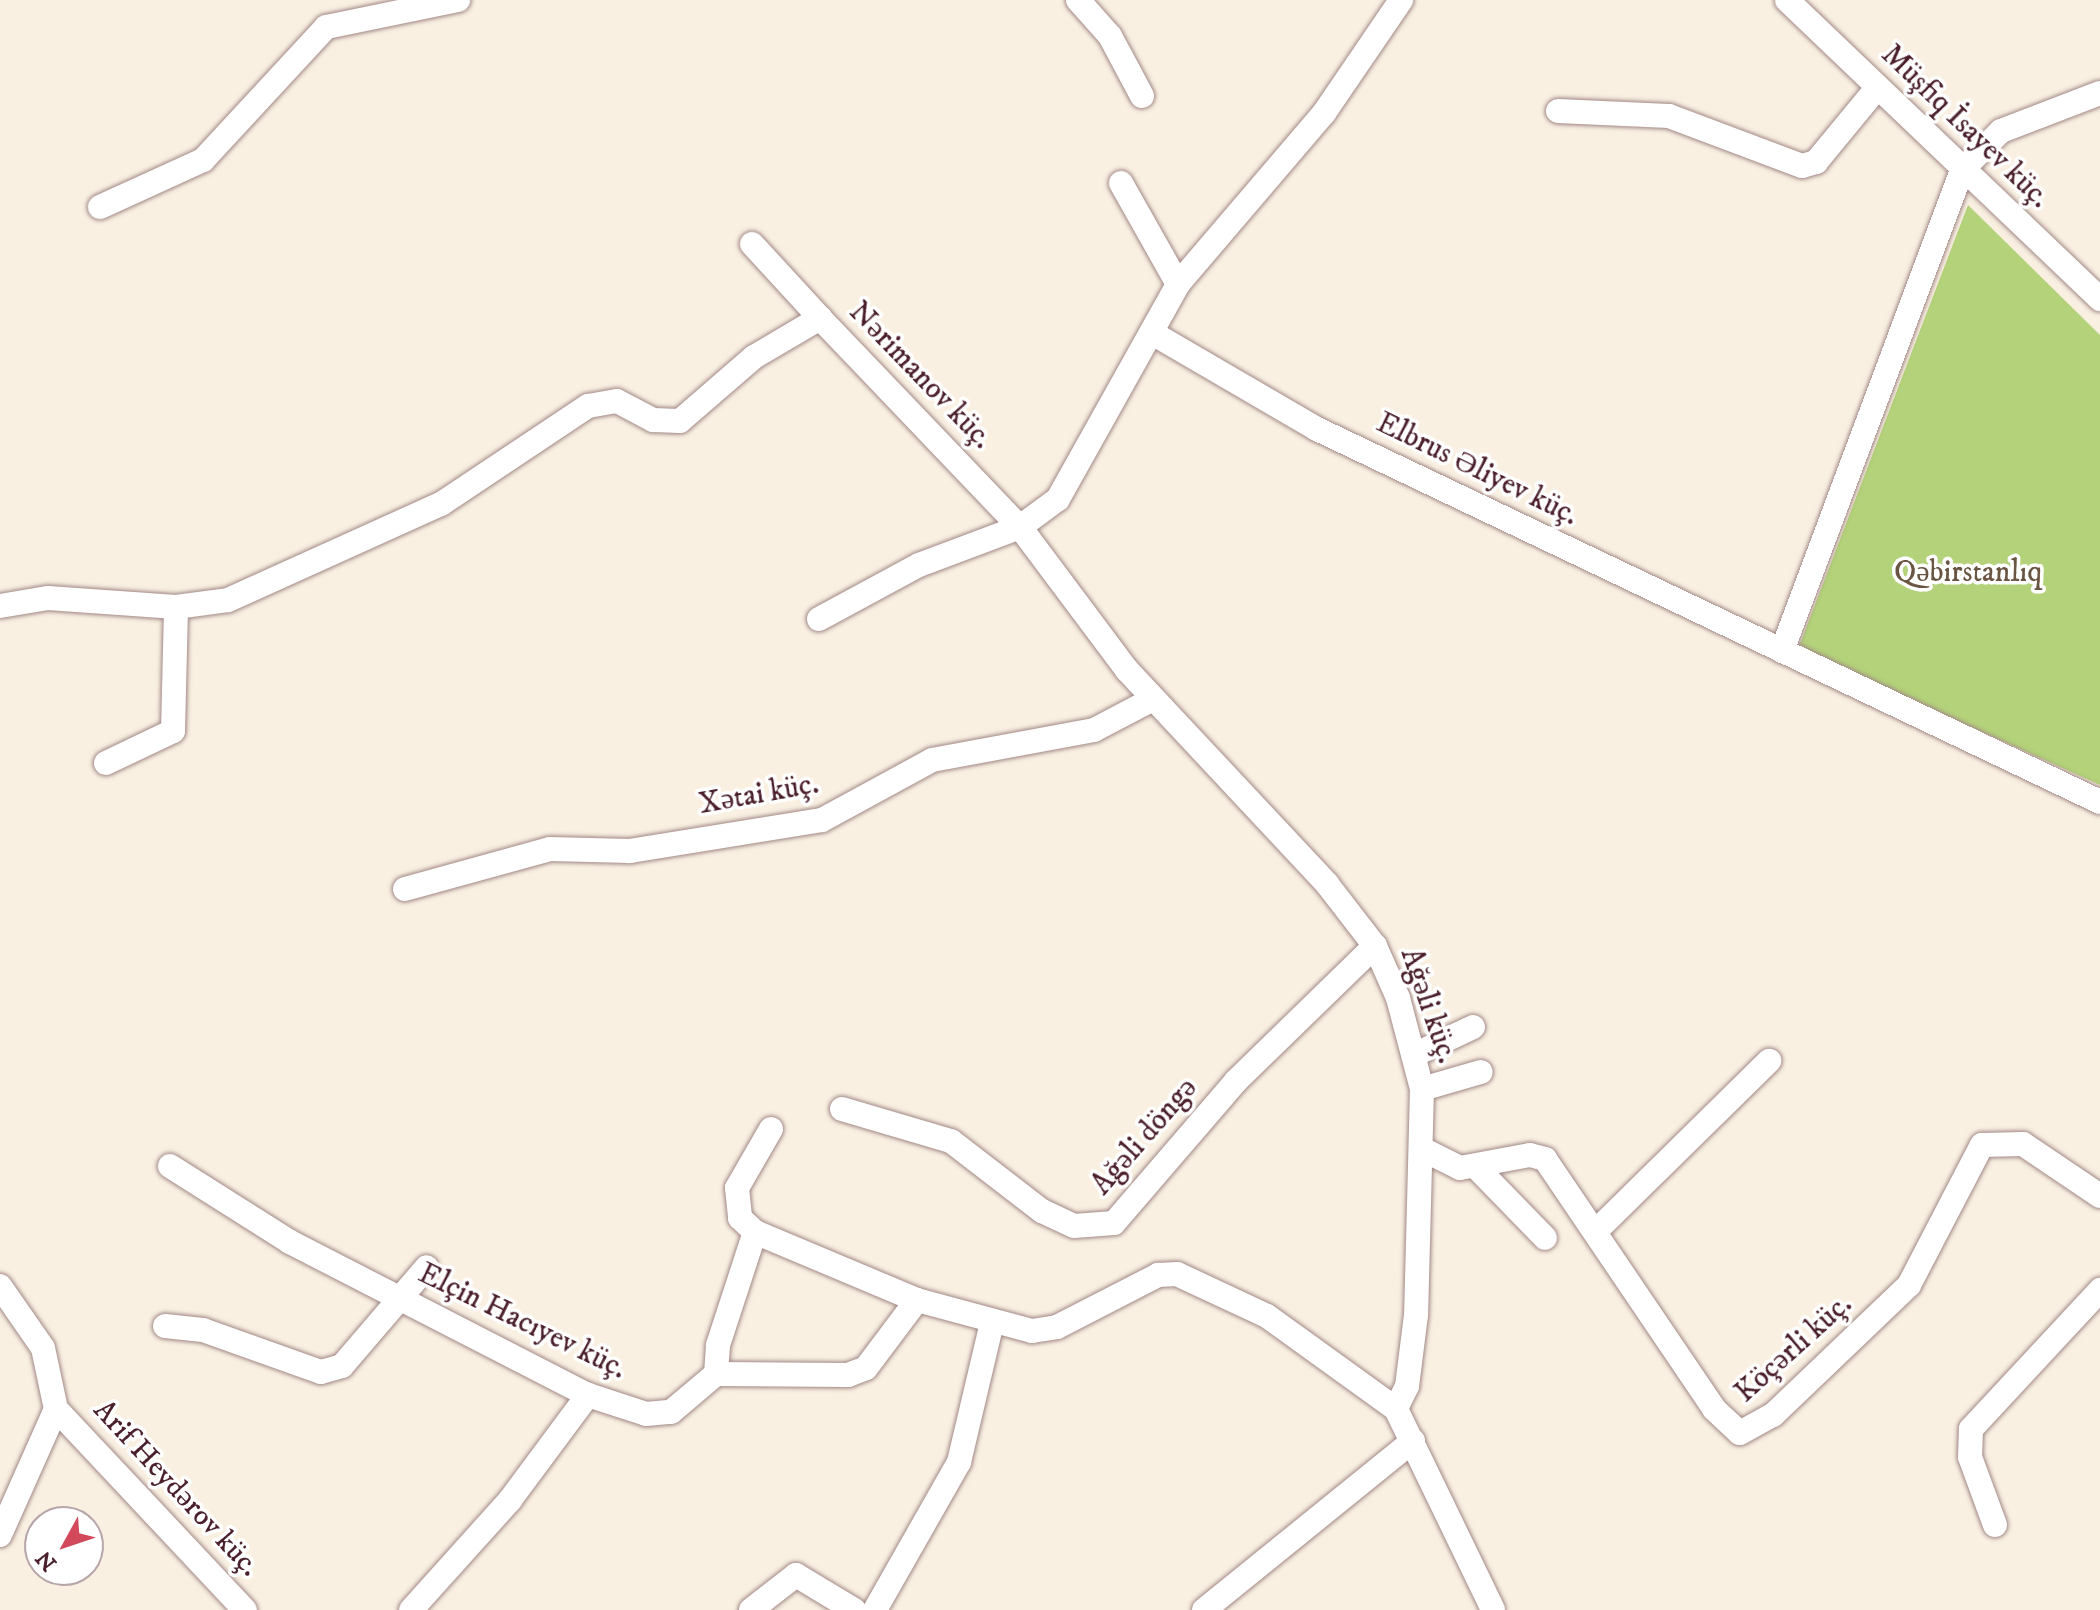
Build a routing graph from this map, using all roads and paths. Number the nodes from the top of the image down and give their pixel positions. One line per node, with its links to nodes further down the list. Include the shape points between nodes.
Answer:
1 (458, 0): 11 (street, via 326,27 203,160)
2 (1078, 0): 7 (street, via 1110,36)
3 (1401, 0): 13 (street, via 1324,113)
4 (1787, 0): 5 (street, Müşfiq İsayev küç.)
5 (1877, 88): 8 (street, via 1816,162 1802,166 1669,116); 9 (street, Müşfiq İsayev küç.)
6 (2100, 93): 9 (street, via 2001,131)
7 (1142, 96)
8 (1558, 111)
9 (1962, 170): 14 (street, Müşfiq İsayev küç.); 21 (street)
10 (1121, 183): 13 (street)
11 (100, 207)
12 (752, 244): 15 (street)
13 (1178, 284): 16 (street)
14 (2100, 299)
15 (820, 318): 17 (street, Nərimanov küç.); 19 (street, Nərimanov küç., via 754,357 680,421 653,420 617,401 588,406 388,533 228,600)
16 (1152, 333): 17 (street, via 1071,482); 21 (street, Elbrus Əliyev küç., via 1317,429)
17 (1020, 527): 20 (street, via 919,565); 22 (street, Ağəli küç.)
18 (0, 606): 19 (street, Nərimanov küç., via 48,598)
19 (176, 607): 23 (street, via 173,731)
20 (819, 619)
21 (1782, 651): 24 (street, Elbrus Əliyev küç.)
22 (1153, 699): 25 (street, Xətai küç., via 1094,730 932,760 822,820 630,851 550,849); 26 (street, Ağəli küç., via 1327,884)
23 (106, 763)
24 (2100, 802)
25 (405, 889)
26 (1375, 946): 28 (street, Ağəli küç.); 32 (street, Ağəli döngə, via 1236,1081 1114,1223 1074,1226 1042,1211 951,1141)
27 (1473, 1027): 28 (street)
28 (1416, 1054): 31 (street, Ağəli küç.)
29 (1769, 1061): 38 (street)
30 (1481, 1072): 31 (street)
31 (1422, 1089): 34 (street, Ağəli küç.)
32 (842, 1109)
33 (771, 1129): 39 (street, via 737,1188 740,1218)
34 (1422, 1149): 36 (street); 51 (street, Ağəli küç., via 1412,1365)
35 (170, 1166): 44 (street, Elçin Hacıyev küç., via 223,1205)
36 (1478, 1169): 38 (street, Köçərli küç., via 1530,1155 1545,1159); 40 (street)
37 (2100, 1196): 38 (street, Köçərli küç., via 2023,1144 1982,1145 1909,1285 1773,1415 1740,1433 1714,1409)
38 (1596, 1231)
39 (755, 1232): 45 (street); 48 (street, via 718,1345)
40 (1545, 1238)
41 (427, 1267): 44 (street)
42 (0, 1286): 50 (street, via 43,1348)
43 (2100, 1290): 53 (street, via 1971,1429 1970,1457)
44 (404, 1300): 47 (street, via 342,1366 321,1372 203,1330); 49 (street, Elçin Hacıyev küç.)
45 (917, 1300): 46 (street); 48 (street, via 880,1357 848,1375)
46 (992, 1322): 51 (street, via 1057,1327 1158,1275 1177,1274 1267,1316); 59 (street, via 959,1462)
47 (165, 1326)
48 (716, 1374): 49 (street, Elçin Hacıyev küç., via 659,1417)
49 (588, 1395): 56 (street, via 510,1500)
50 (56, 1409): 54 (street, Arif Heydərov küç.); 55 (street, Arif Heydərov küç.)
51 (1396, 1409): 52 (street)
52 (1413, 1441): 60 (street); 61 (street)
53 (1995, 1525)
54 (0, 1535)
55 (245, 1610)
56 (411, 1610)
57 (751, 1610): 58 (street, via 796,1575)
58 (854, 1610)
59 (875, 1610)
60 (1204, 1610)
61 (1493, 1610)

